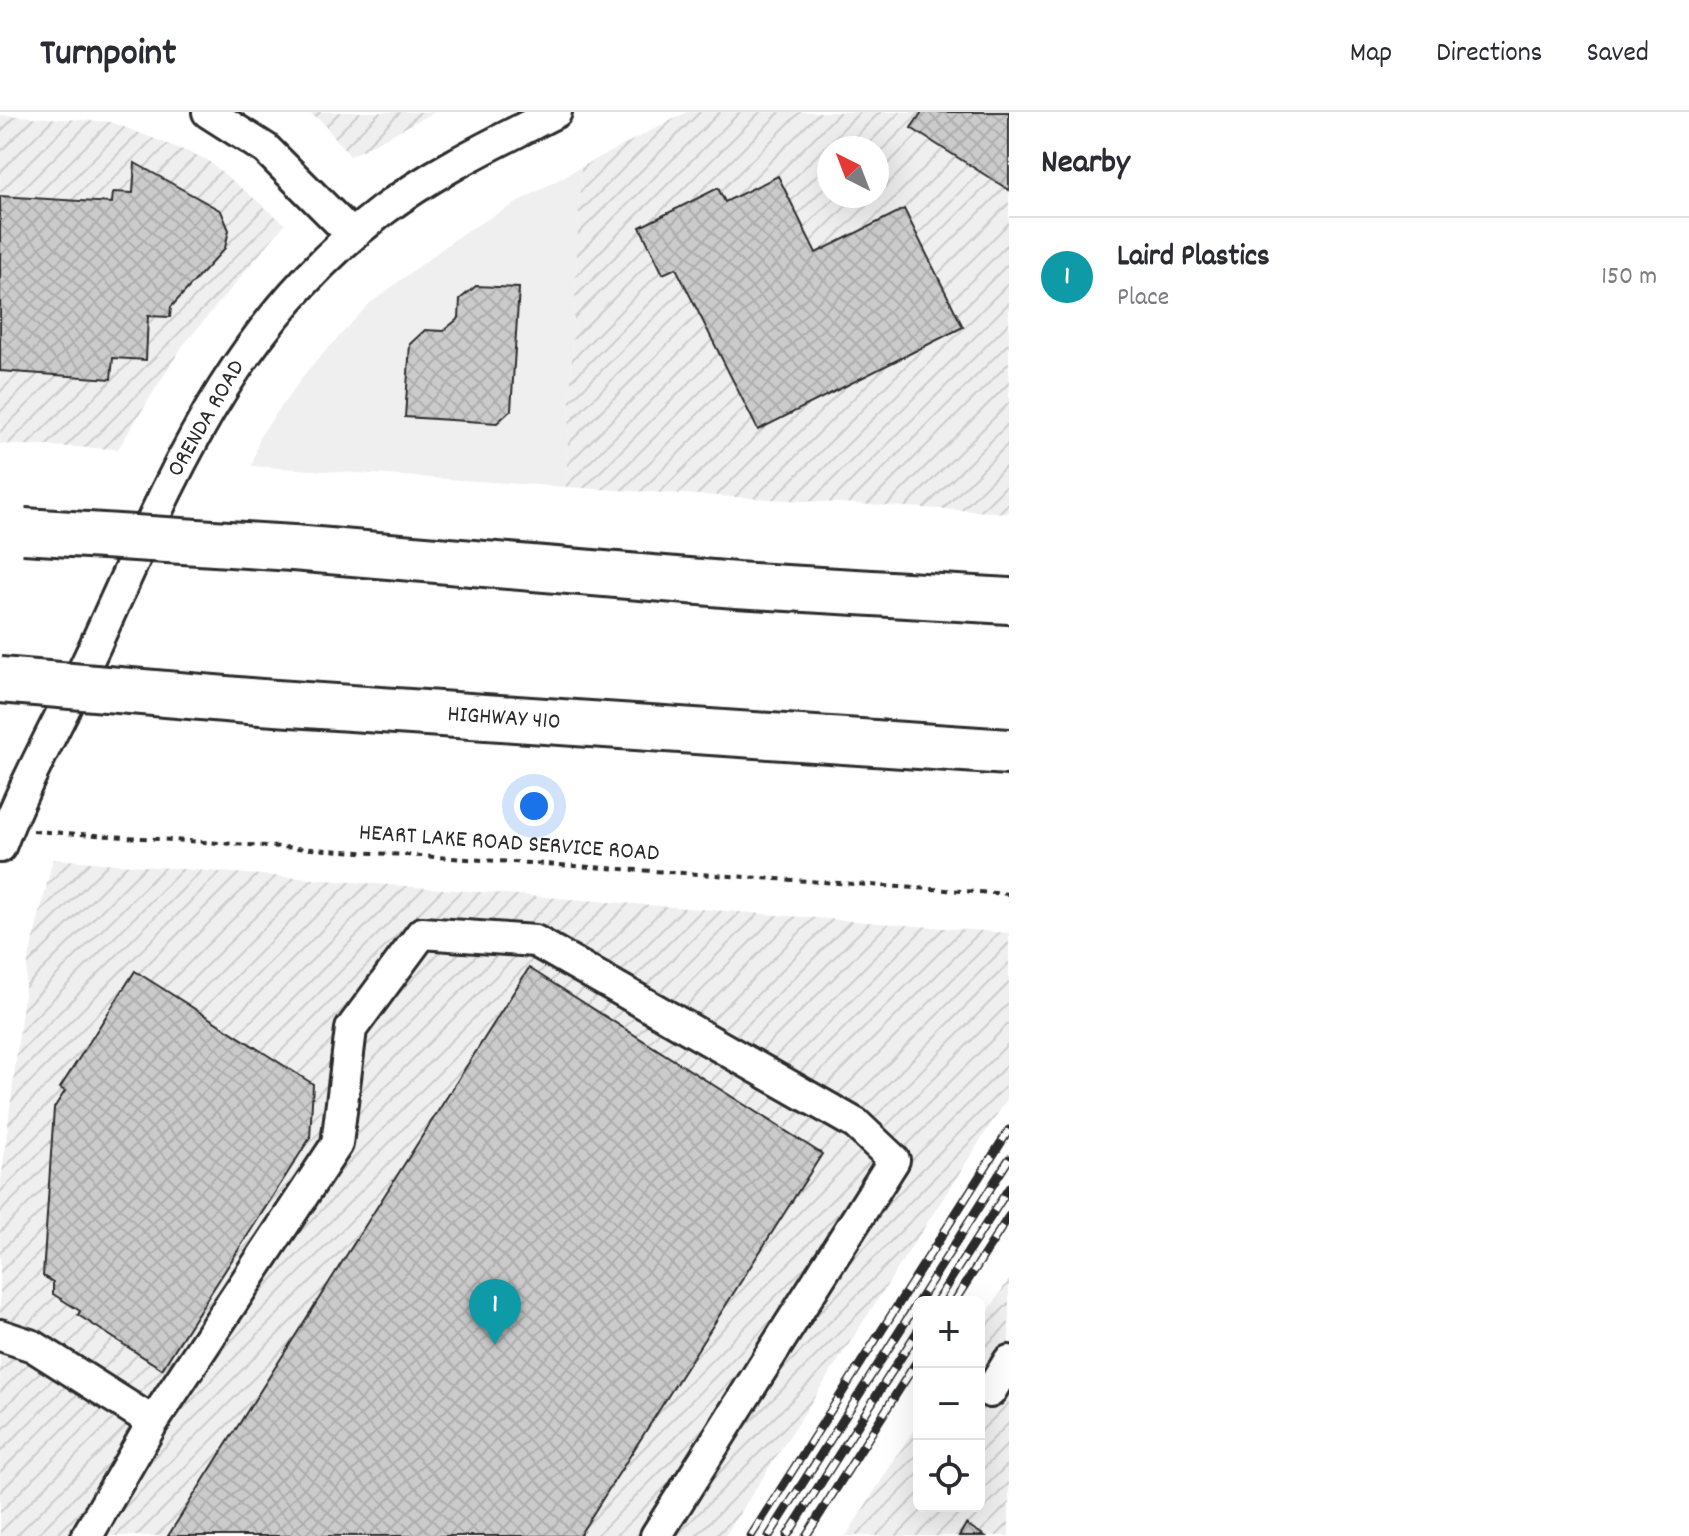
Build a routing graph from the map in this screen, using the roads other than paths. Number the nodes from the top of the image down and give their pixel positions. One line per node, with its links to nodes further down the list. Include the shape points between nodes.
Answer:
1 (208, 112): 3 (street, via 266,149)
2 (556, 112): 3 (street, ORENDA ROAD, via 415,189)
3 (352, 235): 8 (street, ORENDA ROAD, via 272,317 226,379 184,450)
4 (12, 530): 5 (highway, bridge)
5 (1009, 601)
6 (0, 680): 7 (highway, HIGHWAY 410, bridge)
7 (1009, 752)
8 (2, 835)
9 (0, 1335): 12 (street, via 33,1346)
10 (1009, 1361): 11 (street)
11 (990, 1392)
12 (153, 1422): 13 (street); 14 (street, via 337,1144 351,1029 422,933 535,941 856,1124 894,1160)
13 (87, 1536)
14 (656, 1536)

